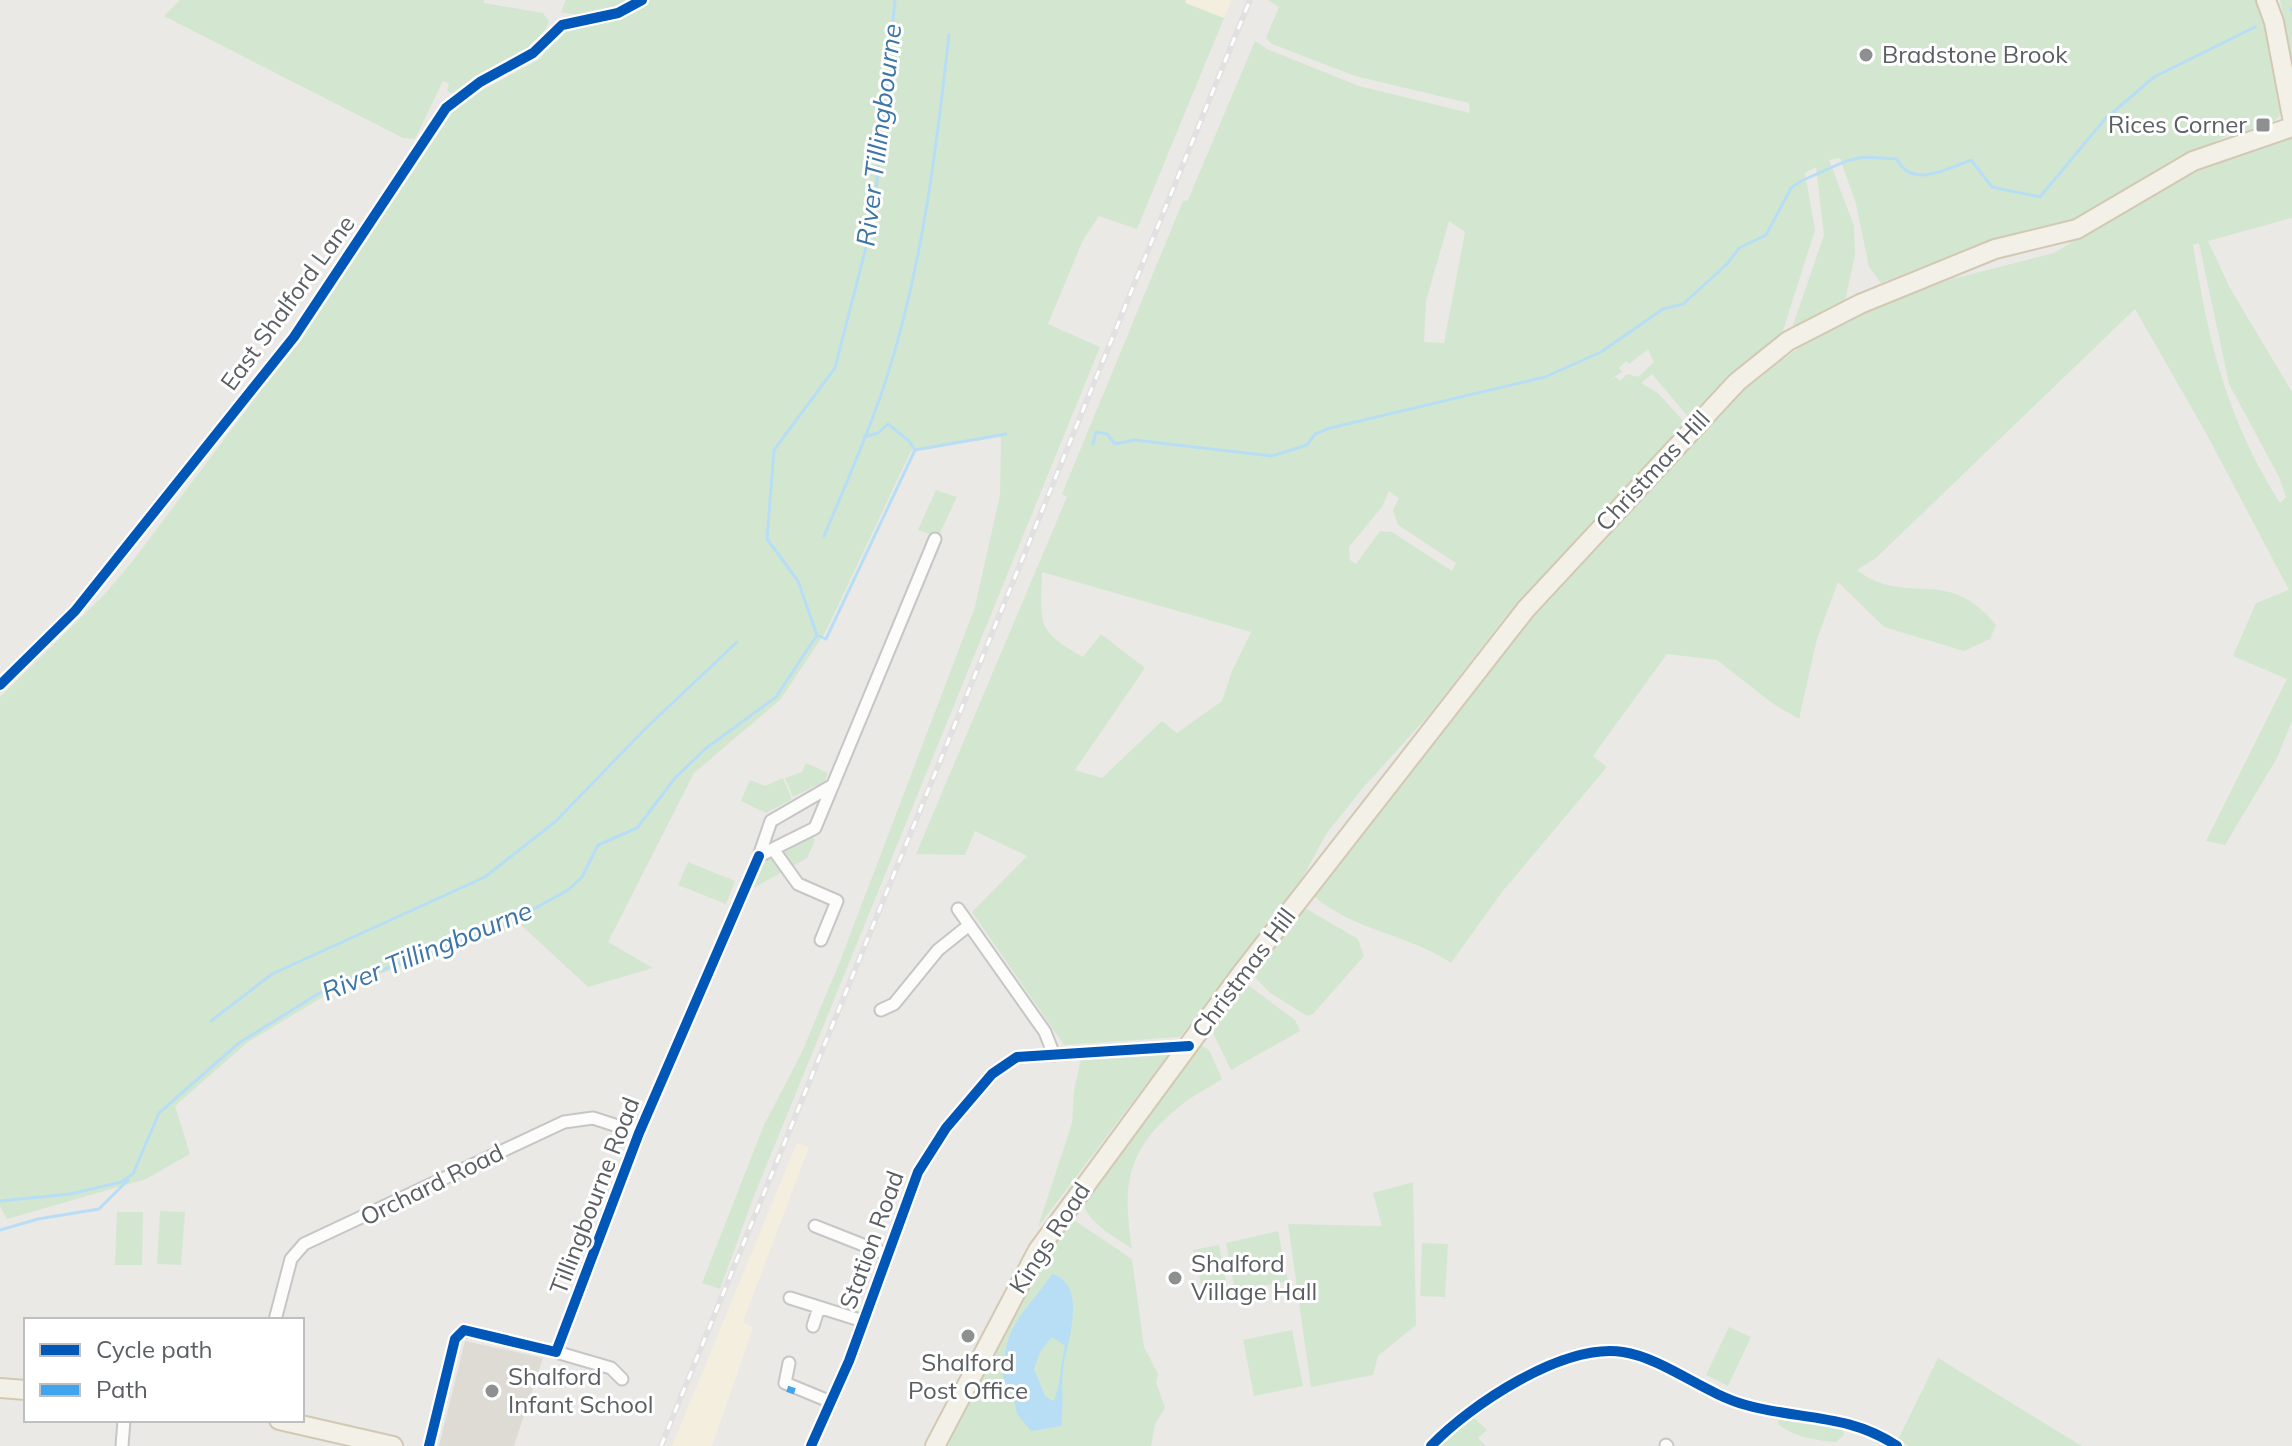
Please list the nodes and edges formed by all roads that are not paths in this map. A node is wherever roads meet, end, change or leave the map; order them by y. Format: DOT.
graph roads {
  1 [pos="642,0"];
  2 [pos="2266,0"];
  3 [pos="2292,117"];
  4 [pos="2292,127"];
  5 [pos="935,539"];
  6 [pos="0,685"];
  7 [pos="833,785"];
  8 [pos="773,849"];
  9 [pos="759,856"];
  10 [pos="958,909"];
  11 [pos="968,926"];
  12 [pos="821,940"];
  13 [pos="881,1010"];
  14 [pos="1189,1046"];
  15 [pos="1054,1055"];
  16 [pos="639,1133"];
  17 [pos="815,1226"];
  18 [pos="886,1254"];
  19 [pos="790,1298"];
  20 [pos="819,1307"];
  21 [pos="276,1318"];
  22 [pos="863,1321"];
  23 [pos="813,1326"];
  24 [pos="556,1352"];
  25 [pos="789,1363"];
  26 [pos="622,1379"];
  27 [pos="0,1388"];
  28 [pos="24,1390"];
  29 [pos="831,1402"];
  30 [pos="124,1422"];
  31 [pos="288,1422"];
  32 [pos="122,1446"];
  33 [pos="393,1446"];
  34 [pos="429,1446"];
  35 [pos="811,1446"];
  36 [pos="935,1446"];
  37 [pos="1431,1446"];
  38 [pos="1897,1446"];
  1 -- 6 [label="street, East Shalford Lane"];
  2 -- 3 [label="main road"];
  4 -- 14 [label="main road, Christmas Hill"];
  5 -- 7 [label="street"];
  7 -- 8 [label="street"];
  7 -- 9 [label="street, Tillingbourne Road"];
  8 -- 9 [label="street"];
  8 -- 12 [label="street"];
  9 -- 16 [label="street, Tillingbourne Road"];
  10 -- 11 [label="street"];
  11 -- 13 [label="street"];
  11 -- 15 [label="street"];
  14 -- 15 [label="street, Station Road"];
  14 -- 36 [label="main road, Kings Road"];
  15 -- 18 [label="street, Station Road"];
  16 -- 21 [label="street, Orchard Road"];
  16 -- 24 [label="street, Tillingbourne Road"];
  17 -- 18 [label="street"];
  18 -- 22 [label="street, Station Road"];
  19 -- 20 [label="street"];
  20 -- 22 [label="street"];
  20 -- 23 [label="street"];
  22 -- 29 [label="street, Station Road"];
  24 -- 26 [label="street"];
  24 -- 34 [label="street"];
  25 -- 29 [label="street"];
  27 -- 28 [label="main road"];
  29 -- 35 [label="street, Station Road"];
  30 -- 32 [label="street"];
  31 -- 33 [label="main road"];
  37 -- 38 [label="street"];
}
